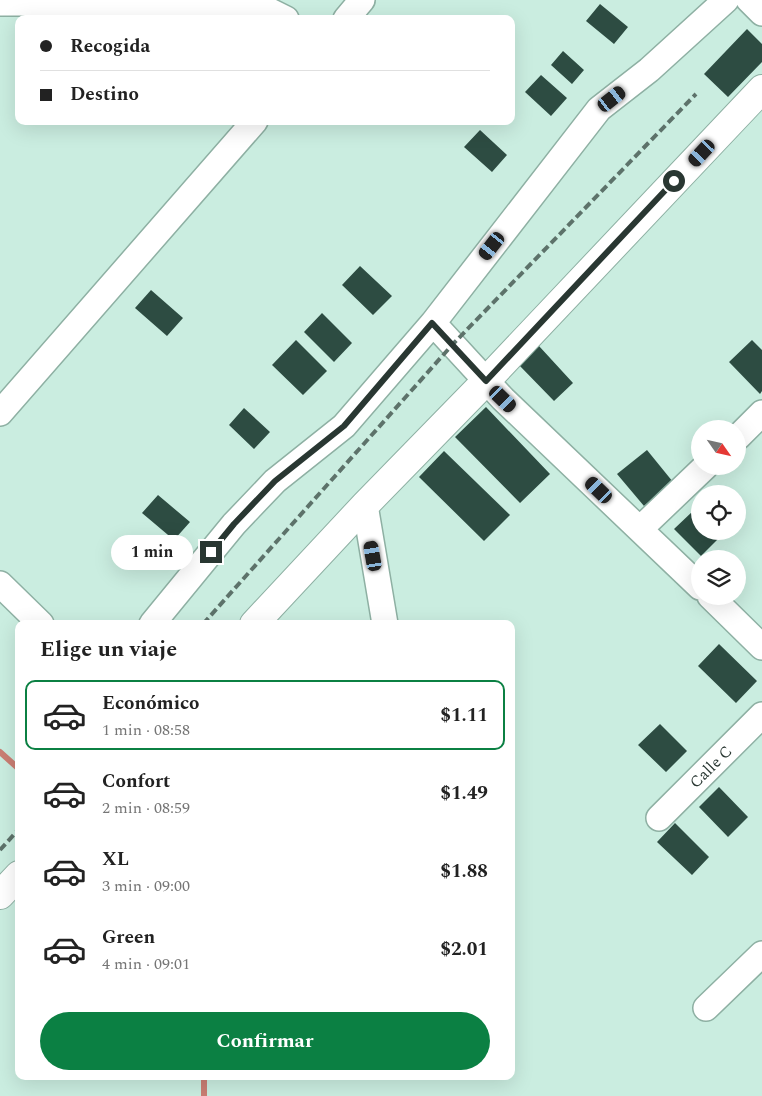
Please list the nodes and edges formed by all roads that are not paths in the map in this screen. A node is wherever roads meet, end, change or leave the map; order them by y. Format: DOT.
graph roads {
  1 [pos="362,0"];
  2 [pos="726,0"];
  3 [pos="749,0"];
  4 [pos="46,2"];
  5 [pos="0,3"];
  6 [pos="762,13"];
  7 [pos="278,15"];
  8 [pos="349,15"];
  9 [pos="762,89"];
  10 [pos="252,125"];
  11 [pos="432,323"];
  12 [pos="486,381"];
  13 [pos="0,412"];
  14 [pos="762,413"];
  15 [pos="746,429"];
  16 [pos="697,475"];
  17 [pos="365,505"];
  18 [pos="640,529"];
  19 [pos="691,578"];
  20 [pos="0,584"];
  21 [pos="719,605"];
  22 [pos="38,620"];
  23 [pos="155,620"];
  24 [pos="258,620"];
  25 [pos="383,620"];
  26 [pos="762,647"];
  27 [pos="762,715"];
  28 [pos="659,818"];
  29 [pos="15,879"];
  30 [pos="0,895"];
  31 [pos="762,954"];
  32 [pos="706,1008"];
  1 -- 8 [label="street"];
  2 -- 11 [label="street"];
  3 -- 6 [label="street"];
  4 -- 5 [label="street"];
  4 -- 7 [label="street"];
  9 -- 12 [label="main road"];
  10 -- 13 [label="street"];
  11 -- 12 [label="street"];
  11 -- 23 [label="street"];
  12 -- 17 [label="main road"];
  12 -- 18 [label="street"];
  14 -- 15 [label="street"];
  16 -- 18 [label="street"];
  17 -- 24 [label="main road"];
  17 -- 25 [label="street"];
  18 -- 19 [label="street"];
  20 -- 22 [label="street"];
  21 -- 26 [label="street"];
  27 -- 28 [label="street, Calle C"];
  29 -- 30 [label="main road"];
  31 -- 32 [label="street"];
}
